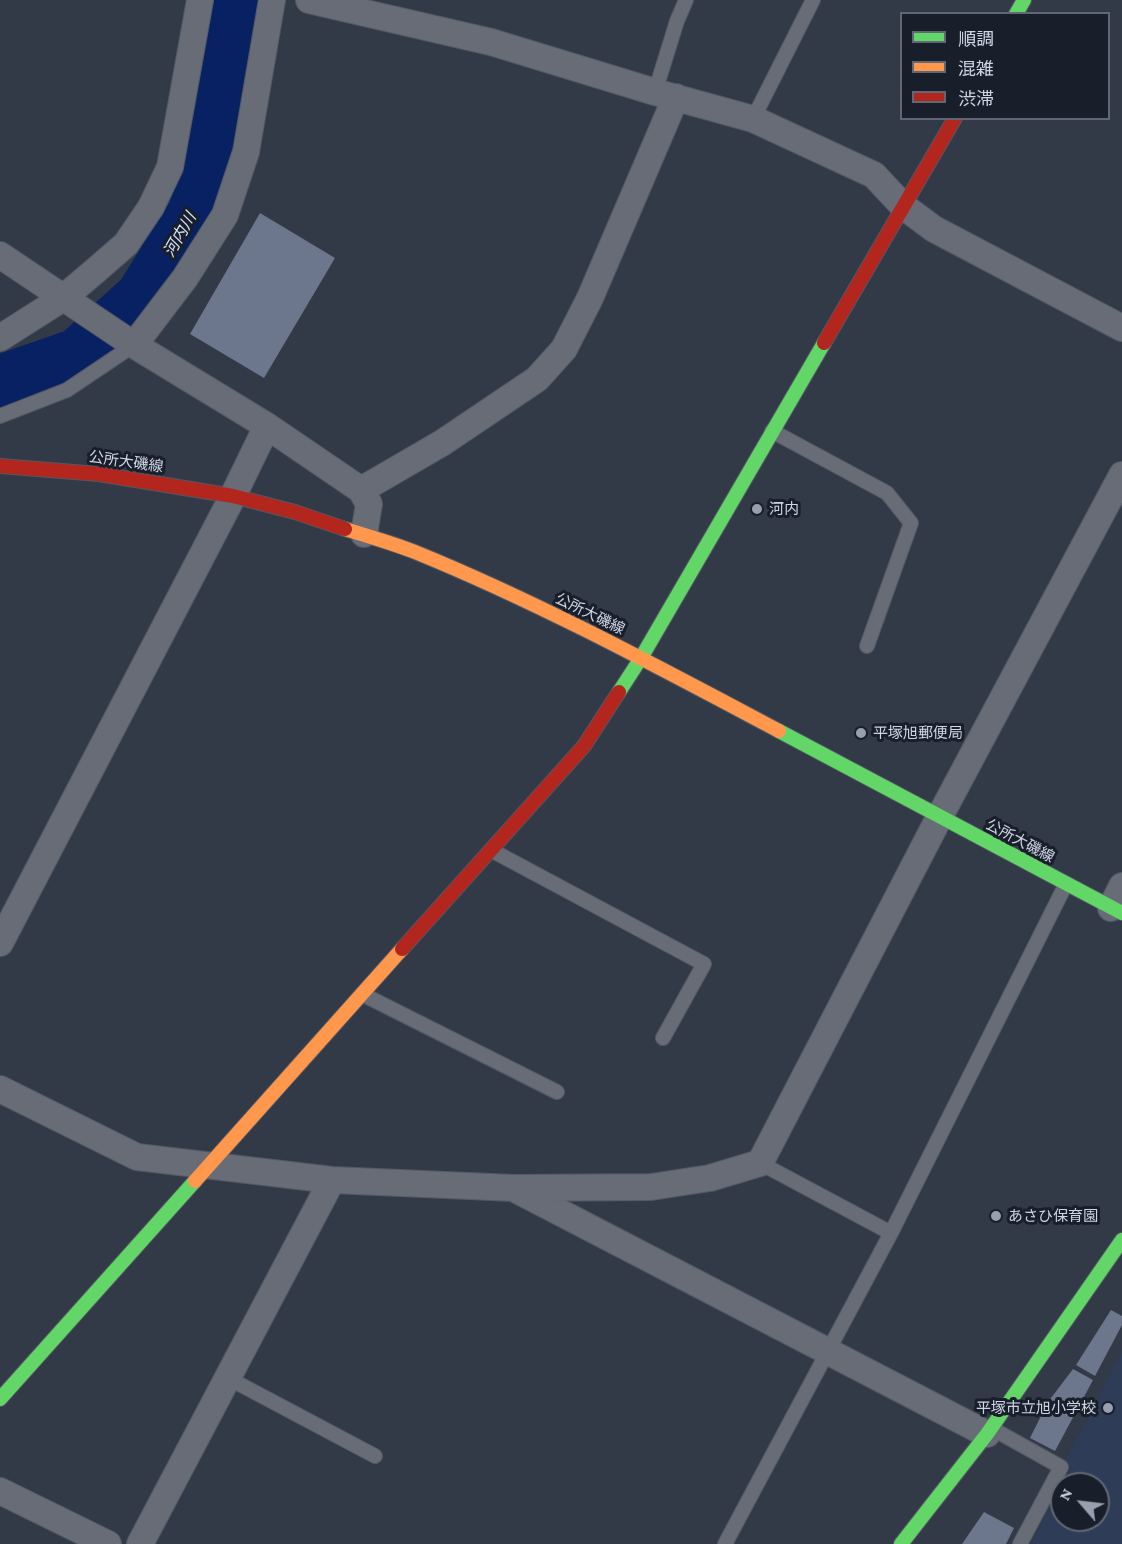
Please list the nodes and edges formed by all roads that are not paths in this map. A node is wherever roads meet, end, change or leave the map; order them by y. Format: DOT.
graph roads {
  1 [pos="201,0"];
  2 [pos="272,0"];
  3 [pos="309,0"];
  4 [pos="686,0"];
  5 [pos="813,0"];
  6 [pos="665,94"];
  7 [pos="753,119"];
  8 [pos="954,120"];
  9 [pos="903,206"];
  10 [pos="0,255"];
  11 [pos="63,298"];
  12 [pos="1122,328"];
  13 [pos="0,338"];
  14 [pos="134,345"];
  15 [pos="0,416"];
  16 [pos="267,426"];
  17 [pos="772,432"];
  18 [pos="0,466"];
  19 [pos="1122,475"];
  20 [pos="361,490"];
  21 [pos="233,496"];
  22 [pos="364,534"];
  23 [pos="867,646"];
  24 [pos="641,658"];
  25 [pos="940,816"];
  26 [pos="491,850"];
  27 [pos="1066,884"];
  28 [pos="1118,902"];
  29 [pos="0,943"];
  30 [pos="362,994"];
  31 [pos="663,1038"];
  32 [pos="0,1089"];
  33 [pos="557,1092"];
  34 [pos="760,1163"];
  35 [pos="208,1165"];
  36 [pos="332,1180"];
  37 [pos="514,1188"];
  38 [pos="891,1233"];
  39 [pos="1122,1240"];
  40 [pos="829,1351"];
  41 [pos="228,1378"];
  42 [pos="0,1399"];
  43 [pos="989,1431"];
  44 [pos="375,1456"];
  45 [pos="0,1491"];
  46 [pos="108,1544"];
  47 [pos="140,1544"];
  48 [pos="725,1544"];
  49 [pos="901,1544"];
  50 [pos="1020,1544"];
  1 -- 11 [label="street"];
  2 -- 14 [label="street"];
  3 -- 6 [label="street"];
  4 -- 6 [label="lane"];
  5 -- 7 [label="lane"];
  6 -- 7 [label="street"];
  6 -- 20 [label="street"];
  7 -- 9 [label="street"];
  8 -- 9 [label="street"];
  9 -- 12 [label="street"];
  9 -- 17 [label="street"];
  10 -- 11 [label="street"];
  11 -- 13 [label="street"];
  11 -- 14 [label="street"];
  14 -- 15 [label="lane"];
  14 -- 16 [label="street"];
  16 -- 20 [label="street"];
  16 -- 21 [label="street"];
  17 -- 23 [label="lane"];
  17 -- 24 [label="street"];
  18 -- 21 [label="street, 公所大磯線"];
  19 -- 25 [label="street"];
  20 -- 22 [label="street"];
  21 -- 22 [label="street, 公所大磯線"];
  21 -- 29 [label="street"];
  22 -- 24 [label="street, 公所大磯線"];
  24 -- 25 [label="street, 公所大磯線"];
  24 -- 26 [label="street"];
  25 -- 27 [label="street, 公所大磯線"];
  25 -- 34 [label="street"];
  26 -- 30 [label="street"];
  26 -- 31 [label="lane"];
  27 -- 28 [label="street, 公所大磯線"];
  27 -- 38 [label="lane"];
  30 -- 33 [label="lane"];
  30 -- 35 [label="street"];
  32 -- 35 [label="street"];
  34 -- 37 [label="street"];
  34 -- 38 [label="lane"];
  35 -- 36 [label="street"];
  35 -- 42 [label="street"];
  36 -- 37 [label="street"];
  36 -- 41 [label="street"];
  37 -- 40 [label="street"];
  38 -- 40 [label="lane"];
  39 -- 43 [label="street"];
  40 -- 43 [label="street"];
  40 -- 48 [label="lane"];
  41 -- 44 [label="lane"];
  41 -- 47 [label="street"];
  43 -- 49 [label="street"];
  43 -- 50 [label="lane"];
  45 -- 46 [label="street"];
}
